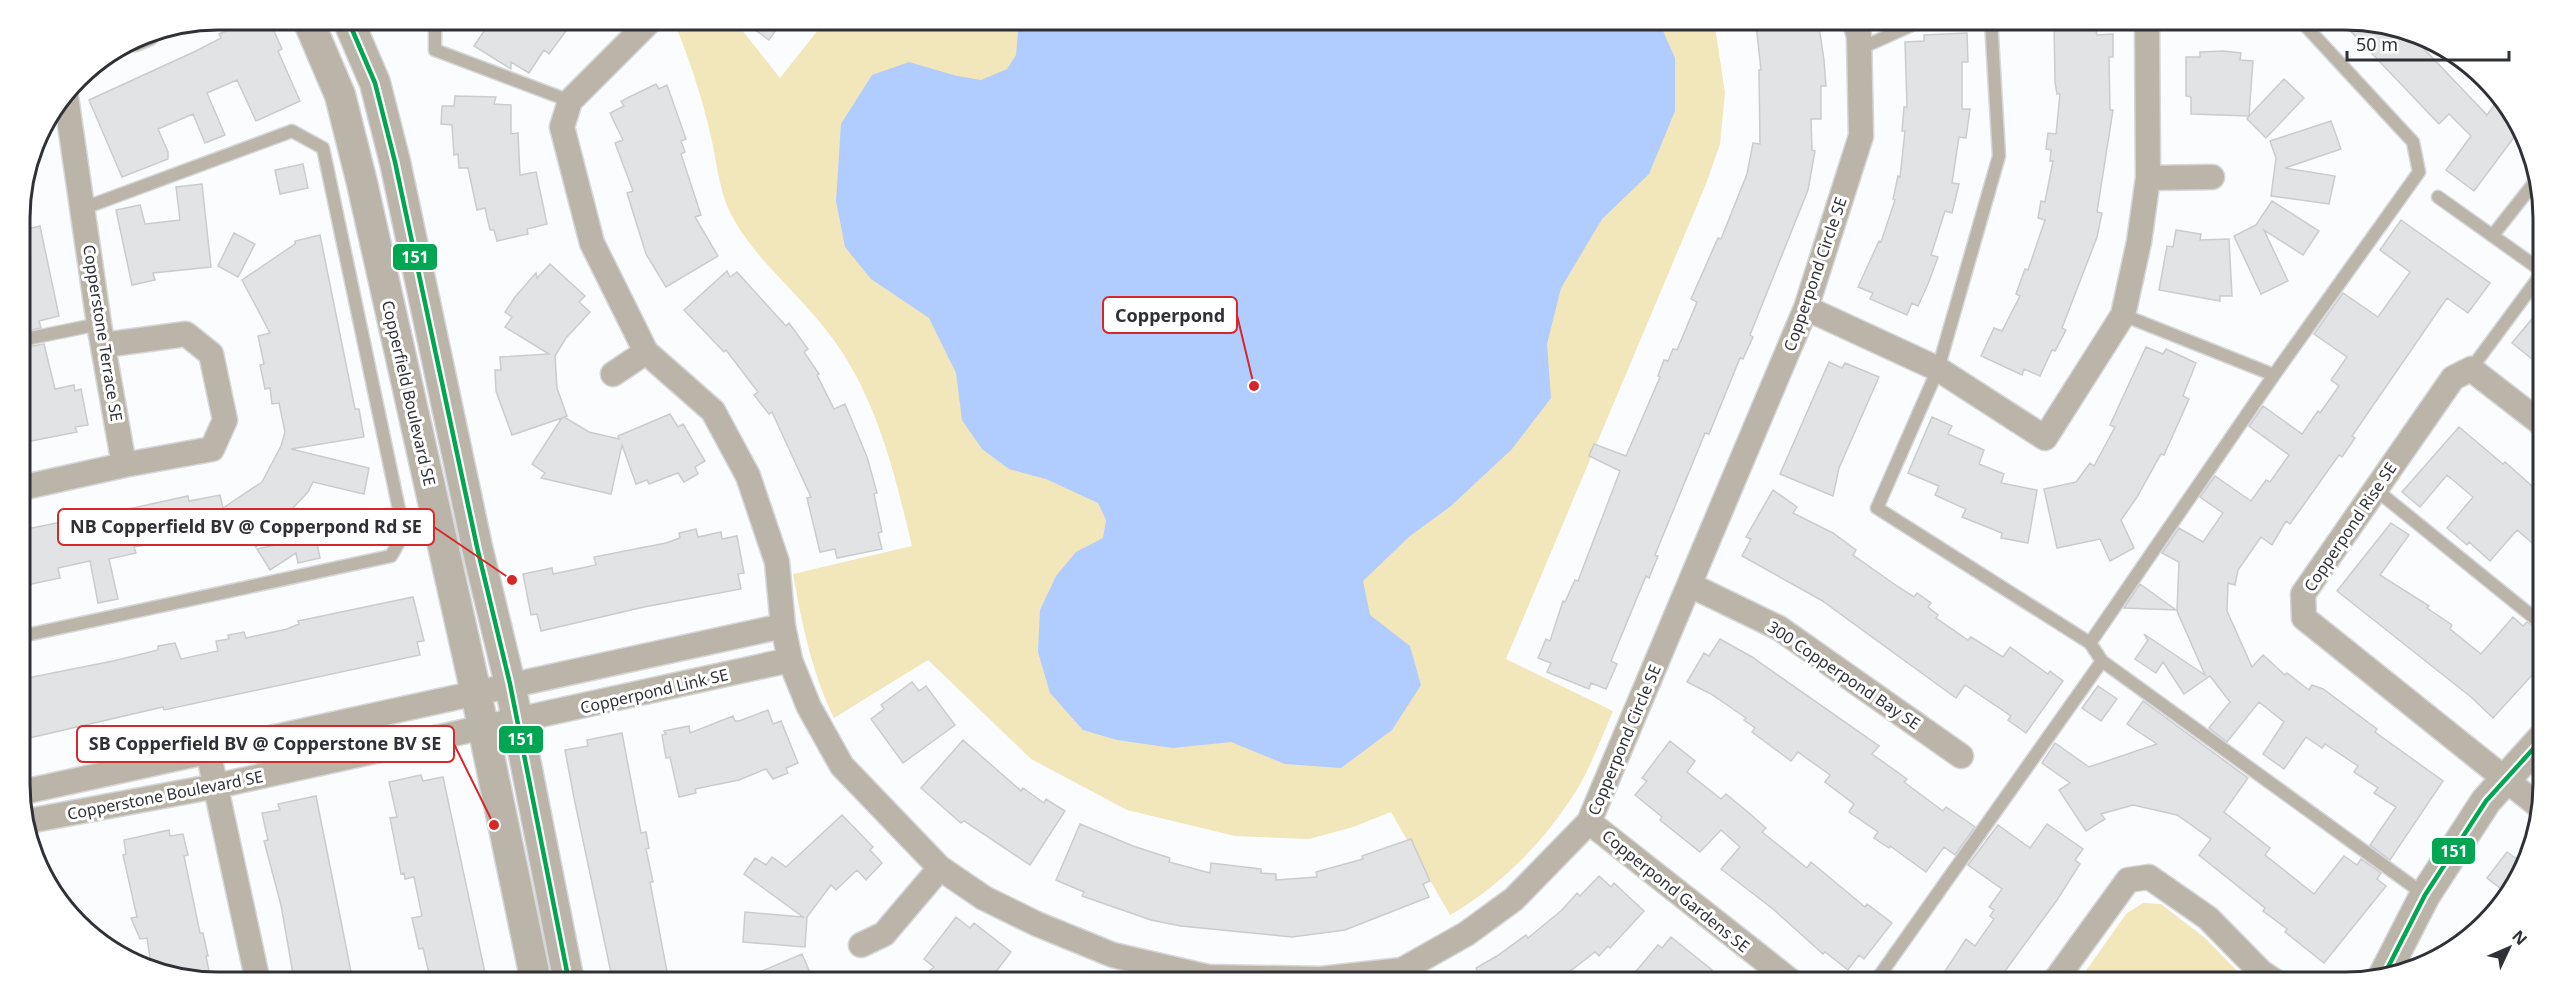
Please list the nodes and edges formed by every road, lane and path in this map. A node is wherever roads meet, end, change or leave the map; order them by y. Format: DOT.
graph roads {
  1 [pos="312,30"];
  2 [pos="352,30"];
  3 [pos="435,30"];
  4 [pos="641,30"];
  5 [pos="1856,30"];
  6 [pos="1901,30"];
  7 [pos="1992,30"];
  8 [pos="2147,30"];
  9 [pos="2309,30"];
  10 [pos="1859,49"];
  11 [pos="570,101"];
  12 [pos="67,106"];
  13 [pos="2212,177"];
  14 [pos="2148,178"];
  15 [pos="2530,188"];
  16 [pos="2438,197"];
  17 [pos="84,208"];
  18 [pos="2493,235"];
  19 [pos="2533,265"];
  20 [pos="2533,284"];
  21 [pos="1806,308"];
  22 [pos="2123,315"];
  23 [pos="102,334"];
  24 [pos="30,339"];
  25 [pos="646,352"];
  26 [pos="1938,369"];
  27 [pos="2471,369"];
  28 [pos="613,374"];
  29 [pos="2274,375"];
  30 [pos="2533,417"];
  31 [pos="124,465"];
  32 [pos="30,486"];
  33 [pos="2375,489"];
  34 [pos="1690,585"];
  35 [pos="2533,617"];
  36 [pos="783,626"];
  37 [pos="30,634"];
  38 [pos="2090,643"];
  39 [pos="790,660"];
  40 [pos="2102,661"];
  41 [pos="510,684"];
  42 [pos="476,693"];
  43 [pos="517,722"];
  44 [pos="484,729"];
  45 [pos="2533,749"];
  46 [pos="208,751"];
  47 [pos="1961,756"];
  48 [pos="2504,779"];
  49 [pos="216,786"];
  50 [pos="30,790"];
  51 [pos="2532,800"];
  52 [pos="34,820"];
  53 [pos="1589,822"];
  54 [pos="940,868"];
  55 [pos="2425,895"];
  56 [pos="861,945"];
  57 [pos="2388,967"];
  58 [pos="256,972"];
  59 [pos="534,972"];
  60 [pos="566,972"];
  61 [pos="1188,972"];
  62 [pos="1410,972"];
  63 [pos="1779,972"];
  64 [pos="1882,972"];
  65 [pos="2061,972"];
  66 [pos="2261,972"];
  1 -- 42 [label="street, Copperfield Boulevard SE"];
  2 -- 41 [label="street, Copperfield Boulevard SE"];
  3 -- 11 [label="lane"];
  4 -- 11 [label="street"];
  5 -- 10 [label="street, Copperpond Circle SE"];
  6 -- 10 [label="lane"];
  7 -- 26 [label="lane"];
  8 -- 14 [label="street"];
  9 -- 29 [label="lane"];
  10 -- 21 [label="street, Copperpond Circle SE"];
  11 -- 25 [label="street, Copperpond Circle SE"];
  12 -- 17 [label="street, Copperstone Terrace SE"];
  13 -- 14 [label="street"];
  14 -- 22 [label="street"];
  15 -- 18 [label="lane"];
  16 -- 18 [label="lane"];
  17 -- 23 [label="street, Copperstone Terrace SE"];
  17 -- 37 [label="lane"];
  18 -- 19 [label="lane"];
  20 -- 27 [label="lane"];
  21 -- 26 [label="street"];
  21 -- 34 [label="street, Copperpond Circle SE"];
  22 -- 26 [label="street"];
  22 -- 29 [label="lane"];
  23 -- 24 [label="lane"];
  23 -- 31 [label="street, Copperstone Terrace SE"];
  23 -- 31 [label="street"];
  25 -- 28 [label="street"];
  25 -- 36 [label="street, Copperpond Circle SE"];
  26 -- 38 [label="lane"];
  27 -- 30 [label="street"];
  27 -- 33 [label="street, Copperpond Rise SE"];
  29 -- 38 [label="lane"];
  31 -- 32 [label="street"];
  33 -- 35 [label="lane"];
  33 -- 48 [label="street, Copperpond Rise SE"];
  34 -- 47 [label="street, 300 Copperpond Bay SE"];
  34 -- 53 [label="street, Copperpond Circle SE"];
  36 -- 39 [label="street, Copperpond Circle SE"];
  36 -- 41 [label="street"];
  38 -- 40 [label="lane"];
  39 -- 43 [label="street, Copperpond Link SE"];
  39 -- 54 [label="street, Copperpond Circle SE"];
  40 -- 55 [label="lane"];
  40 -- 64 [label="lane"];
  41 -- 42 [label="street, Copperstone Boulevard SE"];
  41 -- 43 [label="street, Copperfield Boulevard SE"];
  42 -- 44 [label="street, Copperfield Boulevard SE"];
  42 -- 46 [label="street, Copperstone Boulevard SE"];
  43 -- 44 [label="street, Copperstone Boulevard SE"];
  43 -- 60 [label="street, Copperfield Boulevard SE"];
  44 -- 49 [label="street, Copperstone Boulevard SE"];
  44 -- 59 [label="street, Copperfield Boulevard SE"];
  45 -- 48 [label="street"];
  46 -- 49 [label="street"];
  46 -- 50 [label="street, Copperstone Boulevard SE"];
  48 -- 51 [label="street, Copperpond Rise SE"];
  48 -- 55 [label="street"];
  49 -- 52 [label="street, Copperstone Boulevard SE"];
  49 -- 58 [label="street"];
  53 -- 62 [label="street, Copperpond Circle SE"];
  53 -- 63 [label="street, Copperpond Gardens SE"];
  54 -- 56 [label="street"];
  54 -- 61 [label="street, Copperpond Circle SE"];
  55 -- 57 [label="street"];
  65 -- 66 [label="street"];
}
